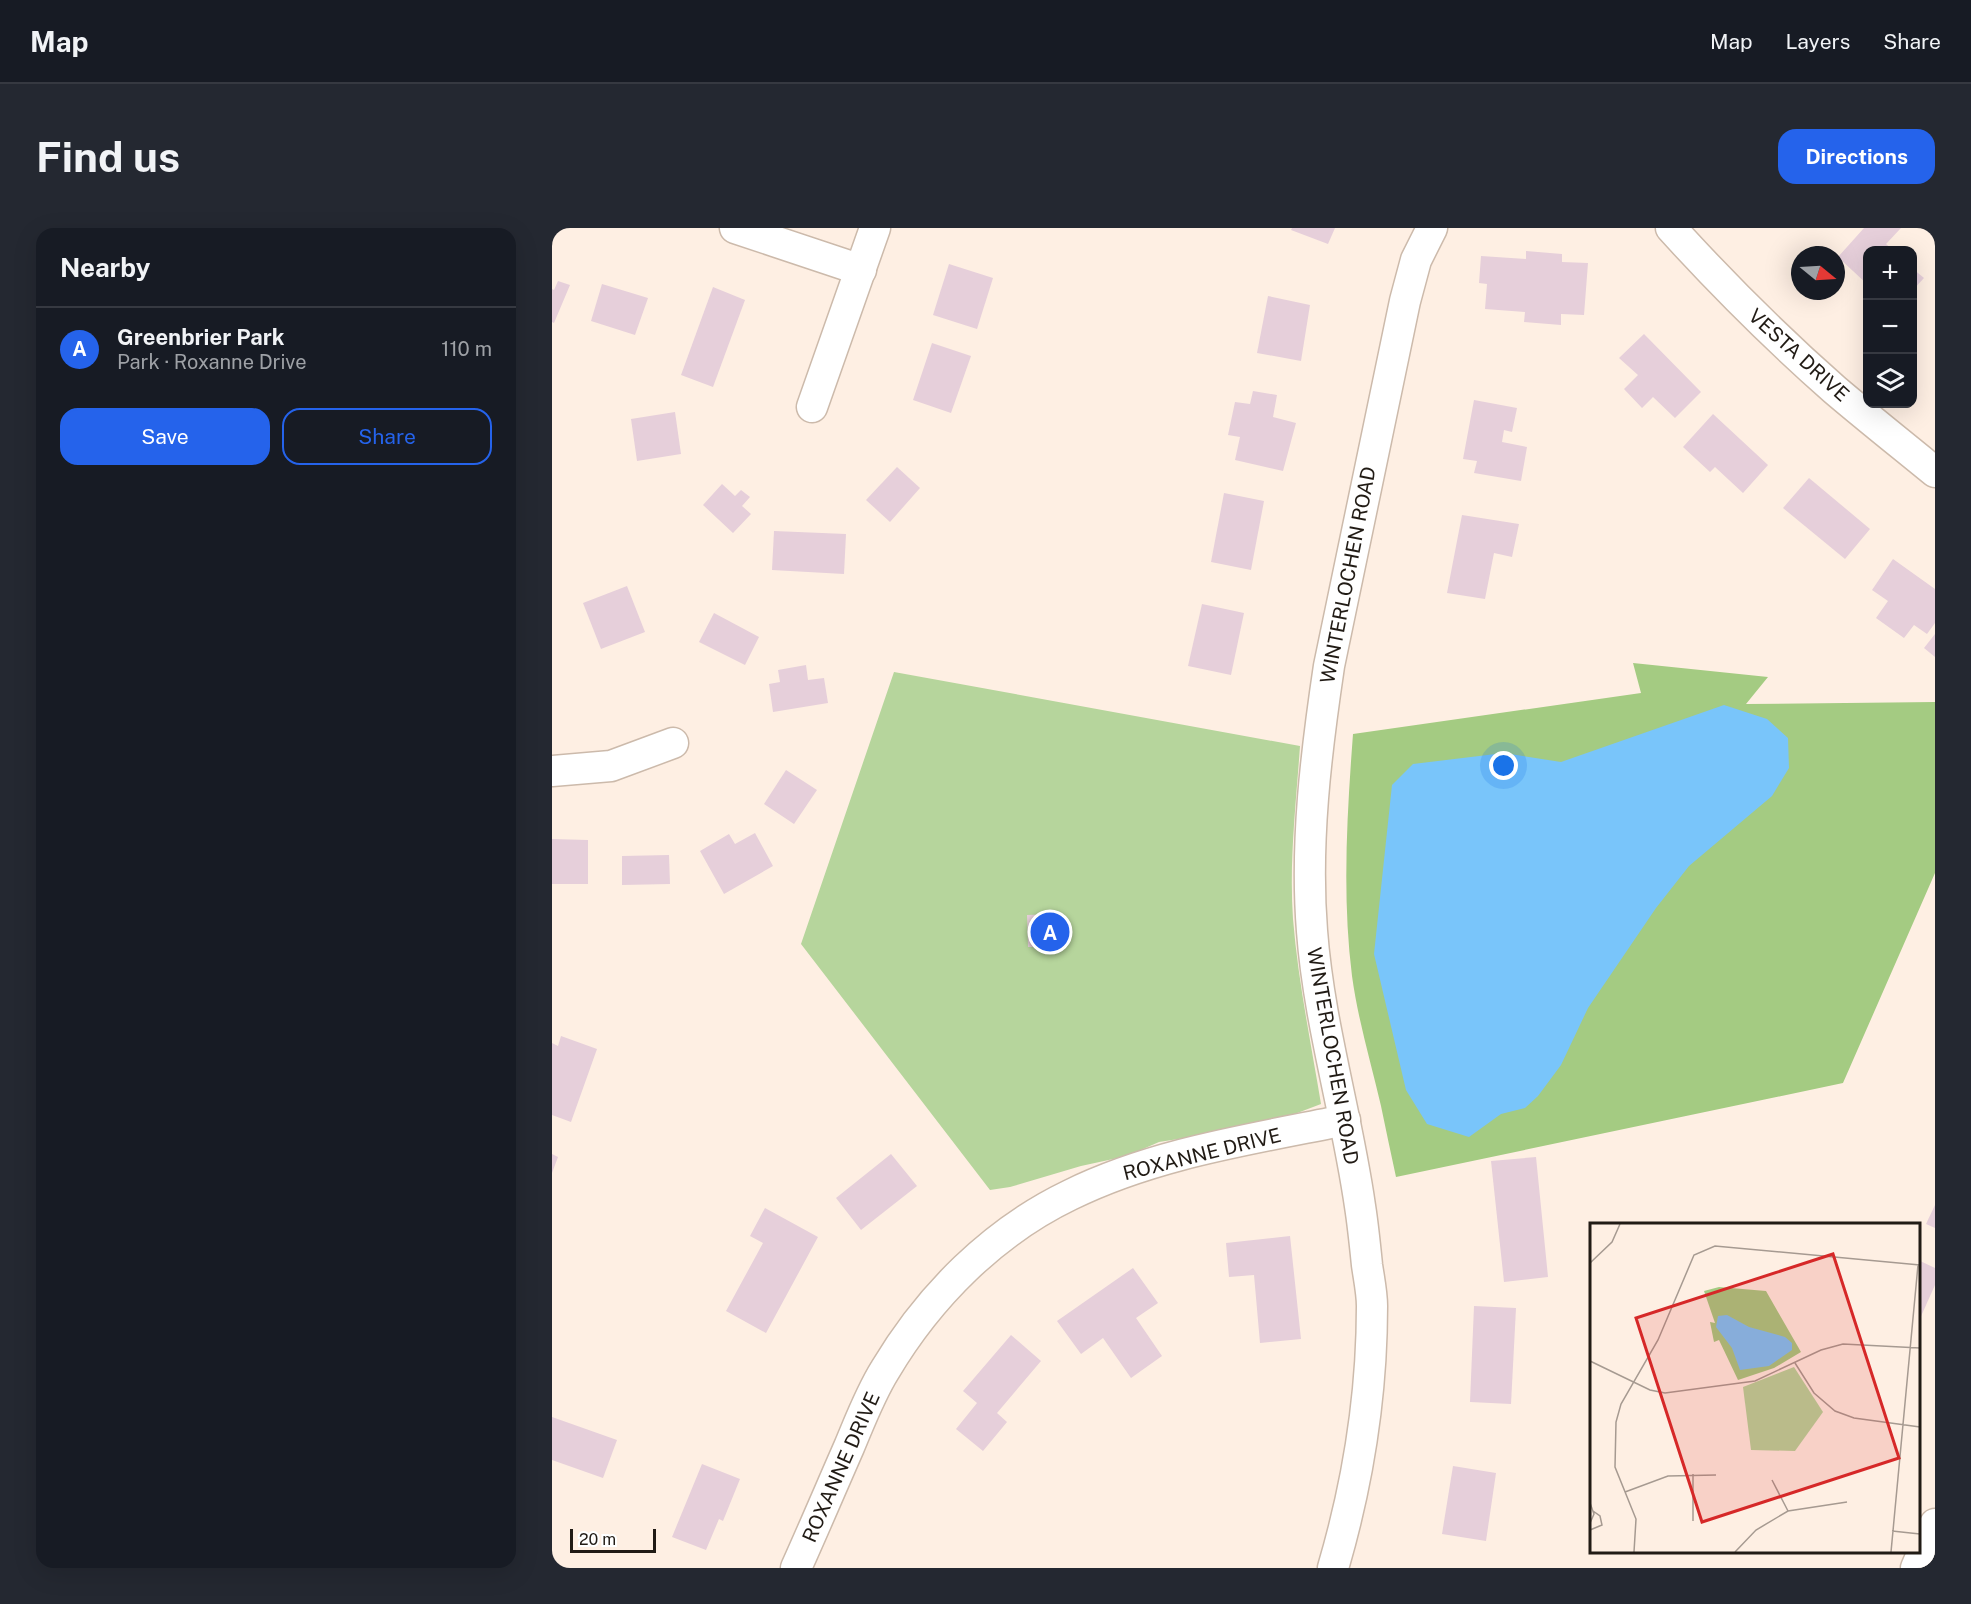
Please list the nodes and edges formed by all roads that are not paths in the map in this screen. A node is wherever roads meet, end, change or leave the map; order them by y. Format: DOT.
graph roads {
  1 [pos="735,228"];
  2 [pos="875,228"];
  3 [pos="1432,228"];
  4 [pos="1671,228"];
  5 [pos="861,270"];
  6 [pos="812,406"];
  7 [pos="1935,472"];
  8 [pos="673,743"];
  9 [pos="552,771"];
  10 [pos="1345,1120"];
  11 [pos="1935,1524"];
  12 [pos="796,1568"];
  13 [pos="1333,1568"];
  14 [pos="1916,1568"];
  1 -- 5 [label="street"];
  2 -- 5 [label="street"];
  3 -- 10 [label="street, WINTERLOCHEN ROAD"];
  4 -- 7 [label="street, VESTA DRIVE"];
  5 -- 6 [label="street"];
  8 -- 9 [label="street"];
  10 -- 12 [label="street, ROXANNE DRIVE"];
  10 -- 13 [label="street, WINTERLOCHEN ROAD"];
  11 -- 14 [label="street"];
}
